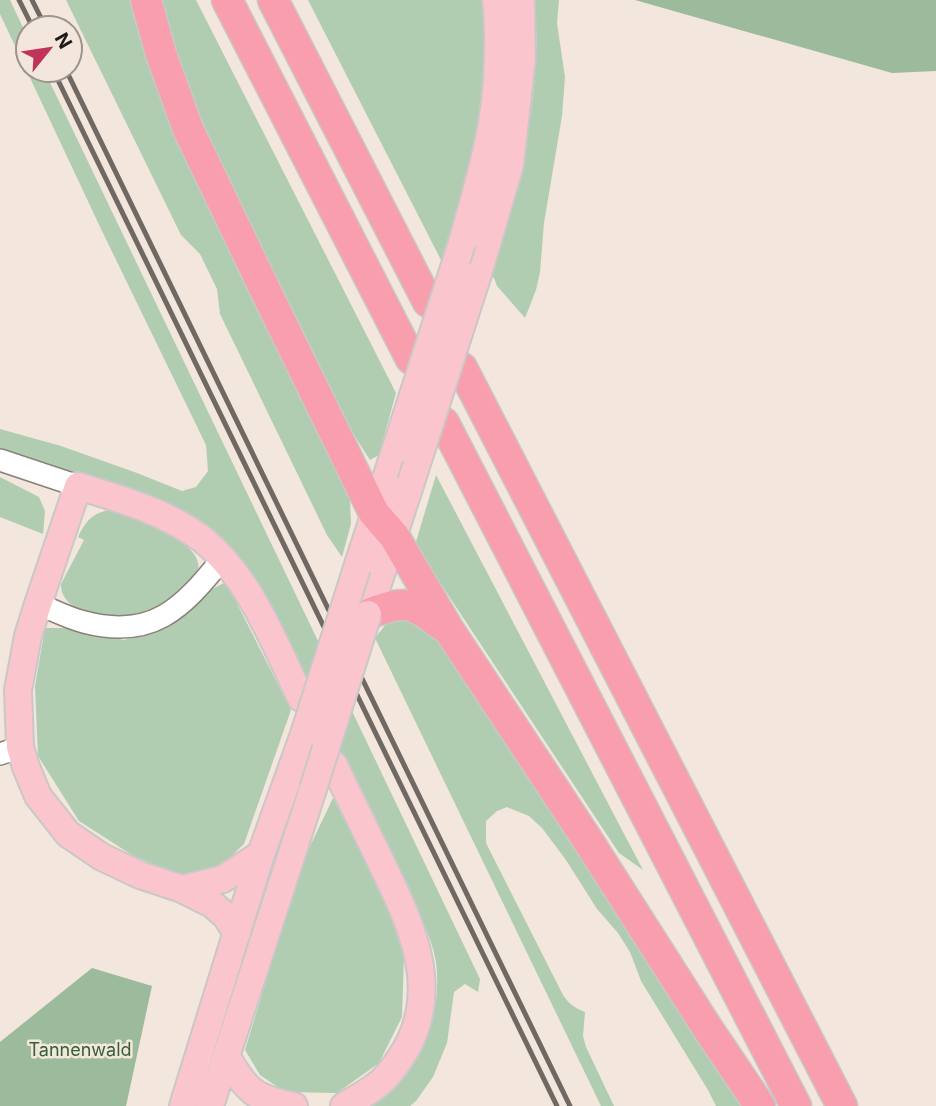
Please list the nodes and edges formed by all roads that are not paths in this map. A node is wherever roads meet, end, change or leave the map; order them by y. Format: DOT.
graph roads {
  1 [pos="146,0"];
  2 [pos="226,0"];
  3 [pos="273,0"];
  4 [pos="496,0"];
  5 [pos="520,0"];
  6 [pos="428,302"];
  7 [pos="411,359"];
  8 [pos="462,368"];
  9 [pos="444,423"];
  10 [pos="0,460"];
  11 [pos="78,486"];
  12 [pos="374,513"];
  13 [pos="394,536"];
  14 [pos="222,559"];
  15 [pos="381,602"];
  16 [pos="38,604"];
  17 [pos="449,630"];
  18 [pos="301,698"];
  19 [pos="10,750"];
  20 [pos="334,765"];
  21 [pos="261,854"];
  22 [pos="182,889"];
  23 [pos="237,934"];
  24 [pos="226,1056"];
  25 [pos="183,1106"];
  26 [pos="210,1106"];
  27 [pos="294,1106"];
  28 [pos="344,1106"];
  29 [pos="760,1106"];
  30 [pos="796,1106"];
  31 [pos="842,1106"];
  1 -- 12 [label="highway"];
  2 -- 7 [label="highway"];
  3 -- 6 [label="highway"];
  4 -- 12 [label="main road, bridge"];
  5 -- 13 [label="main road, bridge"];
  8 -- 31 [label="highway"];
  9 -- 30 [label="highway"];
  10 -- 11 [label="street"];
  11 -- 14 [label="main road"];
  11 -- 16 [label="main road"];
  12 -- 13 [label="highway"];
  12 -- 21 [label="main road, bridge"];
  13 -- 15 [label="main road"];
  13 -- 17 [label="highway"];
  14 -- 16 [label="street"];
  14 -- 18 [label="main road"];
  15 -- 17 [label="highway"];
  15 -- 24 [label="main road, bridge"];
  16 -- 19 [label="main road"];
  17 -- 29 [label="highway"];
  19 -- 22 [label="main road"];
  20 -- 28 [label="main road"];
  21 -- 22 [label="main road"];
  21 -- 23 [label="main road"];
  22 -- 23 [label="main road"];
  23 -- 25 [label="main road"];
  24 -- 26 [label="main road"];
  24 -- 27 [label="main road"];
}
